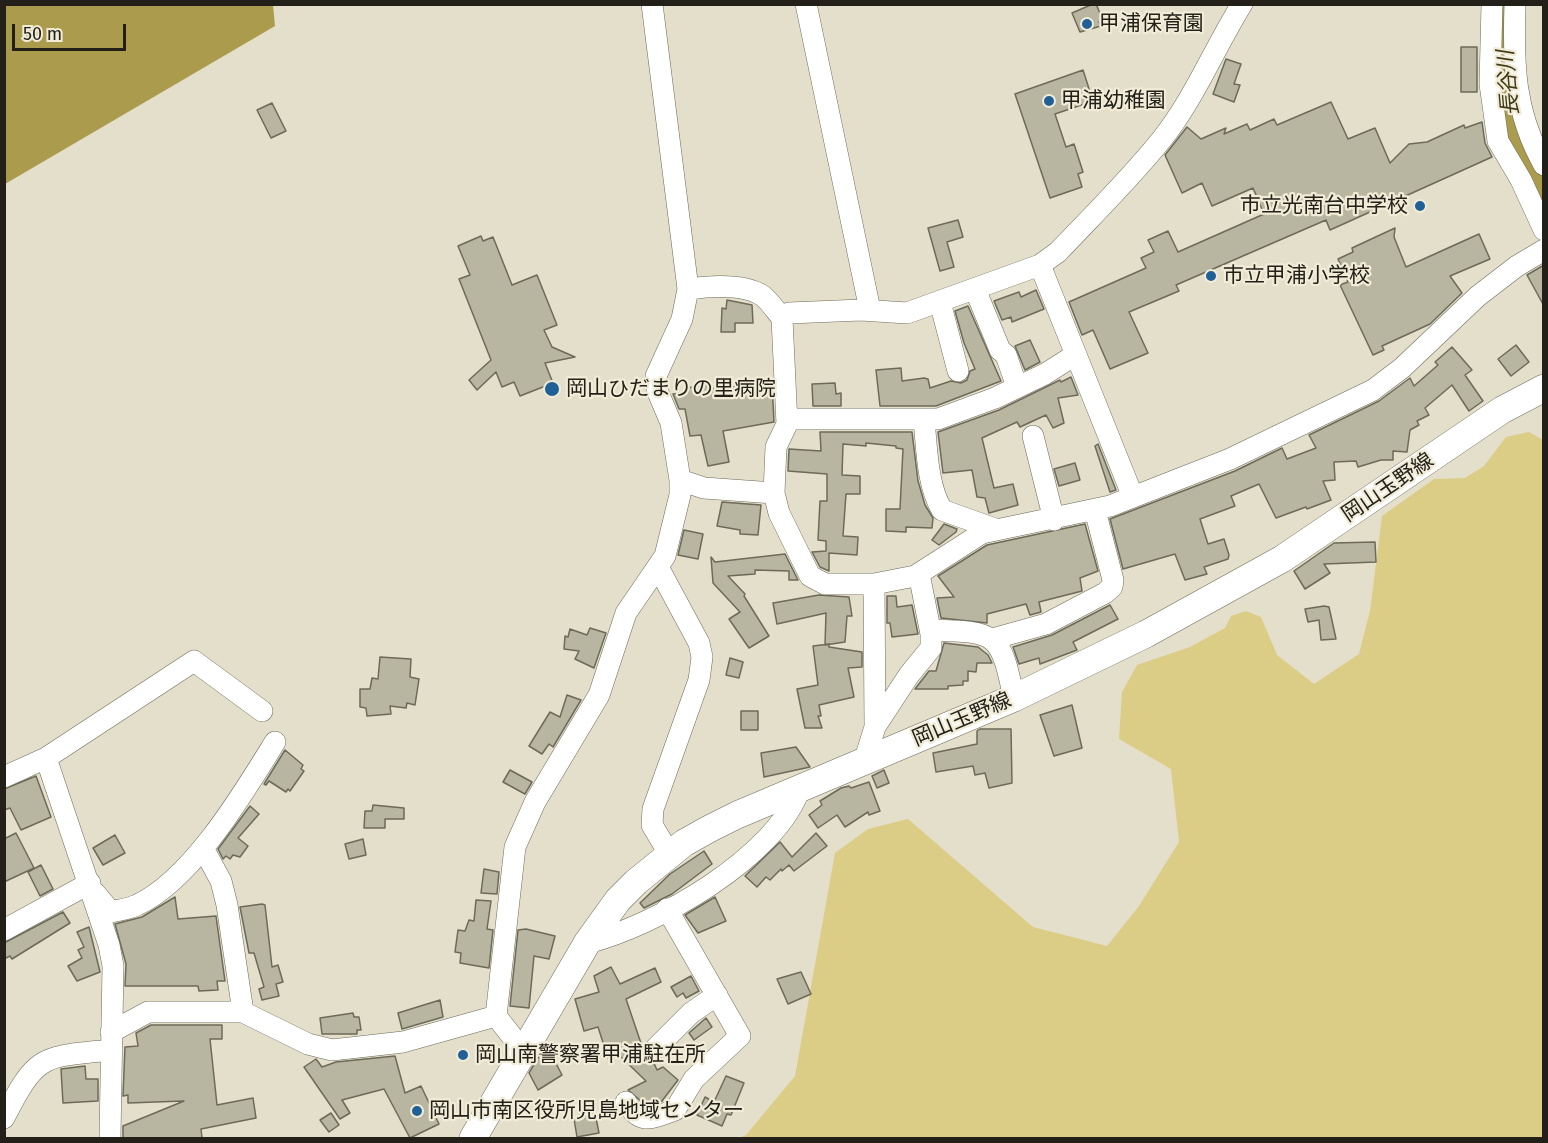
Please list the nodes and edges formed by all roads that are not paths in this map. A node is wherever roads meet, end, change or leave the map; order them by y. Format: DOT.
graph roads {
  1 [pos="652,4"];
  2 [pos="806,4"];
  3 [pos="1242,4"];
  4 [pos="1492,4"];
  5 [pos="1515,4"];
  6 [pos="1544,165"];
  7 [pos="1544,230"];
  8 [pos="1544,250"];
  9 [pos="1040,265"];
  10 [pos="688,288"];
  11 [pos="975,289"];
  12 [pos="940,302"];
  13 [pos="870,310"];
  14 [pos="782,318"];
  15 [pos="1075,355"];
  16 [pos="958,371"];
  17 [pos="1017,387"];
  18 [pos="1544,388"];
  19 [pos="787,419"];
  20 [pos="924,420"];
  21 [pos="1033,436"];
  22 [pos="680,480"];
  23 [pos="774,493"];
  24 [pos="1133,497"];
  25 [pos="1095,510"];
  26 [pos="1054,520"];
  27 [pos="995,530"];
  28 [pos="658,567"];
  29 [pos="919,574"];
  30 [pos="874,585"];
  31 [pos="930,630"];
  32 [pos="992,639"];
  33 [pos="1014,698"];
  34 [pos="262,711"];
  35 [pos="875,727"];
  36 [pos="275,742"];
  37 [pos="46,758"];
  38 [pos="864,762"];
  39 [pos="4,777"];
  40 [pos="800,788"];
  41 [pos="202,848"];
  42 [pos="670,855"];
  43 [pos="91,887"];
  44 [pos="667,909"];
  45 [pos="4,930"];
  46 [pos="587,943"];
  47 [pos="717,995"];
  48 [pos="243,1012"];
  49 [pos="496,1016"];
  50 [pos="112,1041"];
  51 [pos="526,1047"];
  52 [pos="655,1049"];
  53 [pos="626,1102"];
  54 [pos="4,1118"];
  55 [pos="110,1138"];
  56 [pos="473,1138"];
  1 -- 10 [label="street"];
  2 -- 13 [label="street"];
  3 -- 9 [label="street"];
  4 -- 7 [label="street"];
  5 -- 6 [label="street"];
  8 -- 24 [label="street"];
  9 -- 11 [label="street"];
  9 -- 15 [label="street"];
  10 -- 14 [label="street"];
  10 -- 22 [label="street"];
  11 -- 12 [label="street"];
  11 -- 17 [label="street"];
  12 -- 13 [label="street"];
  12 -- 16 [label="street"];
  13 -- 14 [label="street"];
  14 -- 19 [label="street"];
  15 -- 17 [label="street"];
  15 -- 24 [label="street"];
  17 -- 20 [label="street"];
  18 -- 33 [label="main road, 岡山玉野線"];
  19 -- 20 [label="street"];
  19 -- 23 [label="street"];
  20 -- 27 [label="street"];
  21 -- 26 [label="street"];
  22 -- 23 [label="street"];
  22 -- 28 [label="street"];
  23 -- 30 [label="street"];
  24 -- 25 [label="street"];
  25 -- 26 [label="street"];
  25 -- 32 [label="street"];
  26 -- 27 [label="street"];
  27 -- 29 [label="street"];
  28 -- 42 [label="street"];
  28 -- 49 [label="street"];
  29 -- 30 [label="street"];
  29 -- 31 [label="street"];
  30 -- 35 [label="street"];
  31 -- 32 [label="street"];
  31 -- 35 [label="street"];
  32 -- 33 [label="street"];
  33 -- 38 [label="main road, 岡山玉野線"];
  34 -- 37 [label="street"];
  35 -- 38 [label="street"];
  36 -- 41 [label="street"];
  37 -- 39 [label="street"];
  37 -- 43 [label="street"];
  38 -- 40 [label="main road, 岡山玉野線"];
  40 -- 42 [label="main road, 岡山玉野線"];
  40 -- 44 [label="street"];
  41 -- 43 [label="street"];
  41 -- 48 [label="street"];
  42 -- 46 [label="main road, 岡山玉野線"];
  43 -- 45 [label="street"];
  43 -- 50 [label="street"];
  44 -- 46 [label="street"];
  44 -- 47 [label="street"];
  46 -- 51 [label="main road, 岡山玉野線"];
  47 -- 52 [label="street"];
  47 -- 53 [label="street"];
  48 -- 49 [label="street"];
  48 -- 50 [label="street"];
  49 -- 51 [label="street"];
  50 -- 54 [label="street"];
  50 -- 55 [label="street"];
  51 -- 56 [label="main road, 岡山玉野線"];
}
